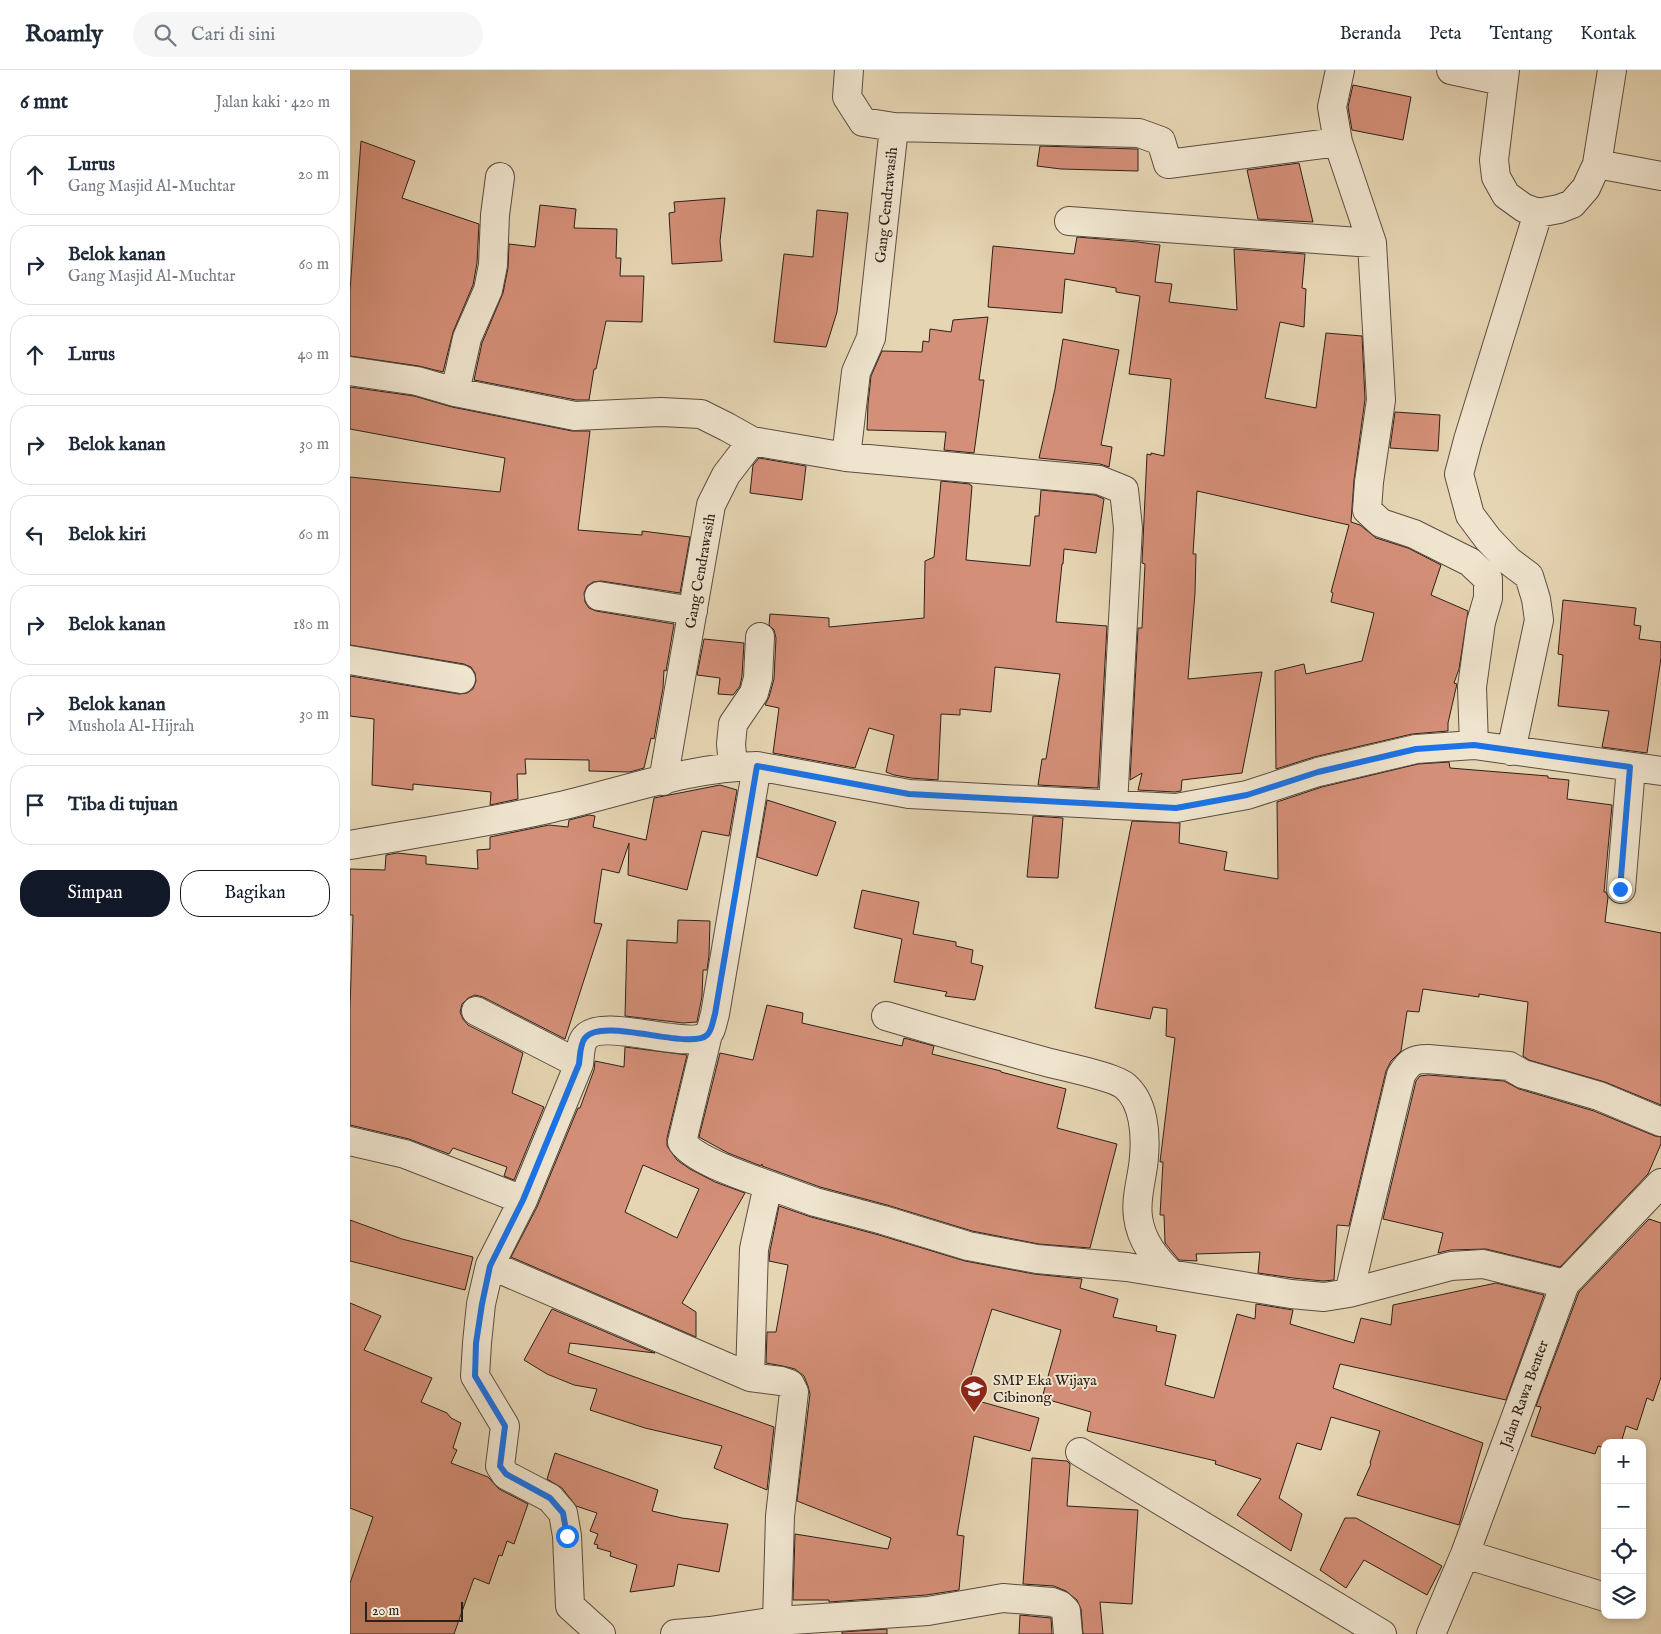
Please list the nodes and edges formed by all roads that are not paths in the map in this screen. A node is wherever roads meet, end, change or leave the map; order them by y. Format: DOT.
graph roads {
  1 [pos="849,70"];
  2 [pos="1340,70"];
  3 [pos="1451,70"];
  4 [pos="1612,70"];
  5 [pos="1503,75"];
  6 [pos="894,127"];
  7 [pos="1338,142"];
  8 [pos="1597,164"];
  9 [pos="1661,176"];
  10 [pos="500,177"];
  11 [pos="1538,213"];
  12 [pos="1069,222"];
  13 [pos="1372,243"];
  14 [pos="350,371"];
  15 [pos="455,392"];
  16 [pos="752,441"];
  17 [pos="846,457"];
  18 [pos="599,596"];
  19 [pos="693,611"];
  20 [pos="760,637"];
  21 [pos="350,660"];
  22 [pos="461,679"];
  23 [pos="1474,745"];
  24 [pos="1511,751"];
  25 [pos="745,766"];
  26 [pos="1630,767"];
  27 [pos="1661,771"];
  28 [pos="663,780"];
  29 [pos="1113,805"];
  30 [pos="350,845"];
  31 [pos="1620,889"];
  32 [pos="476,1011"];
  33 [pos="886,1016"];
  34 [pos="708,1034"];
  35 [pos="579,1064"];
  36 [pos="1661,1122"];
  37 [pos="350,1141"];
  38 [pos="1661,1183"];
  39 [pos="768,1185"];
  40 [pos="523,1200"];
  41 [pos="490,1266"];
  42 [pos="1171,1274"];
  43 [pos="1565,1284"];
  44 [pos="1349,1293"];
  45 [pos="750,1377"];
  46 [pos="1080,1452"];
  47 [pos="1465,1554"];
  48 [pos="1601,1596"];
  49 [pos="777,1622"];
  50 [pos="602,1634"];
  51 [pos="675,1634"];
  52 [pos="1068,1634"];
  53 [pos="1382,1634"];
  54 [pos="1431,1634"];
  1 -- 6 [label="street"];
  2 -- 7 [label="street"];
  3 -- 5 [label="street"];
  4 -- 8 [label="street"];
  5 -- 11 [label="street"];
  6 -- 7 [label="street"];
  6 -- 17 [label="street, Gang Cendrawasih"];
  7 -- 13 [label="street"];
  8 -- 9 [label="street"];
  8 -- 11 [label="street"];
  10 -- 15 [label="street"];
  11 -- 24 [label="street"];
  12 -- 13 [label="street"];
  13 -- 23 [label="street"];
  14 -- 15 [label="street"];
  15 -- 16 [label="street"];
  16 -- 17 [label="street"];
  16 -- 19 [label="street, Gang Cendrawasih"];
  17 -- 29 [label="street"];
  18 -- 19 [label="street"];
  19 -- 28 [label="street, Gang Cendrawasih"];
  20 -- 25 [label="street"];
  21 -- 22 [label="street"];
  23 -- 24 [label="street"];
  23 -- 29 [label="street"];
  24 -- 26 [label="street"];
  25 -- 28 [label="street"];
  25 -- 29 [label="street"];
  25 -- 34 [label="street"];
  26 -- 27 [label="street"];
  26 -- 31 [label="street"];
  28 -- 30 [label="street"];
  32 -- 35 [label="street"];
  33 -- 42 [label="street"];
  34 -- 35 [label="street"];
  34 -- 39 [label="street"];
  35 -- 40 [label="street"];
  36 -- 44 [label="street"];
  37 -- 40 [label="street"];
  38 -- 43 [label="street, Jalan Rawa Benter"];
  39 -- 42 [label="street"];
  39 -- 45 [label="street"];
  40 -- 41 [label="street"];
  41 -- 45 [label="street"];
  41 -- 50 [label="street"];
  42 -- 44 [label="street"];
  43 -- 44 [label="street"];
  43 -- 47 [label="street, Jalan Rawa Benter"];
  45 -- 49 [label="street"];
  46 -- 53 [label="street"];
  47 -- 48 [label="street"];
  47 -- 54 [label="street, Jalan Rawa Benter"];
  49 -- 51 [label="street"];
  49 -- 52 [label="street"];
}
